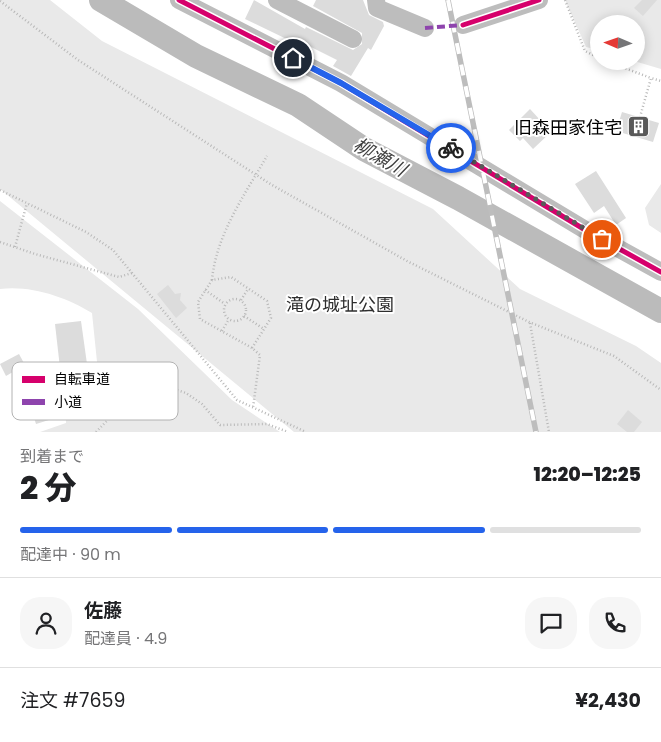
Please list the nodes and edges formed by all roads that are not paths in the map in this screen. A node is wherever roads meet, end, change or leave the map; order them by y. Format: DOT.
graph roads {
  1 [pos="180,0"];
  2 [pos="277,0"];
  3 [pos="376,0"];
  4 [pos="539,0"];
  5 [pos="304,6"];
  6 [pos="463,25"];
  7 [pos="424,28"];
  8 [pos="353,39"];
  9 [pos="661,272"];
  1 -- 9 [label="street"];
  2 -- 5 [label="street"];
  3 -- 7 [label="street"];
  4 -- 6 [label="street"];
  5 -- 8 [label="street"];
}
